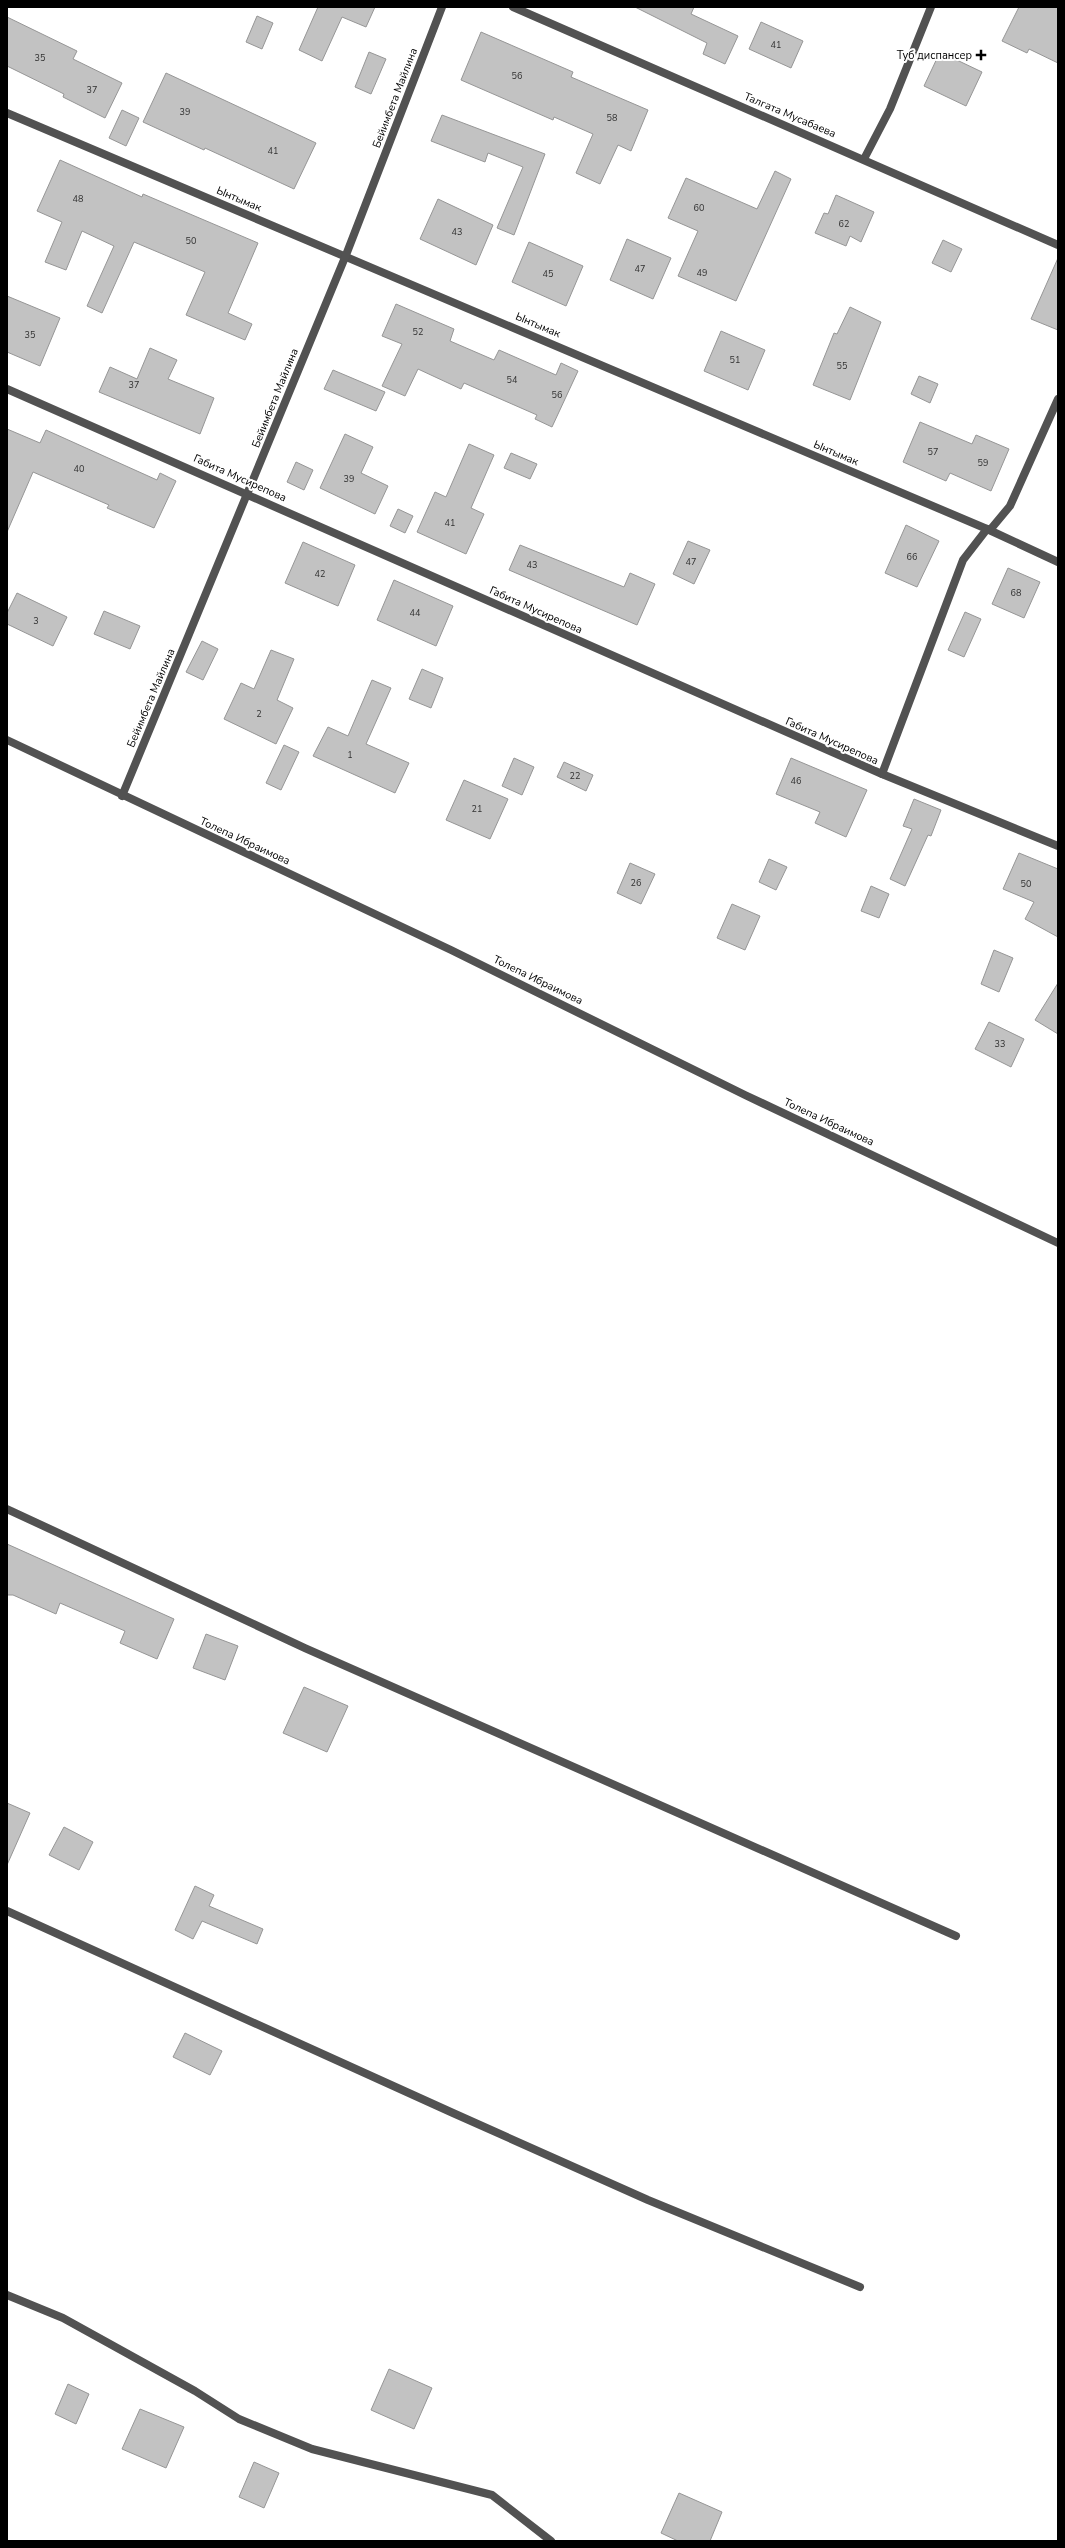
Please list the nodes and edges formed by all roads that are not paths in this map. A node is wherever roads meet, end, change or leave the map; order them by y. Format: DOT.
graph roads {
  1 [pos="442,7"];
  2 [pos="513,7"];
  3 [pos="931,7"];
  4 [pos="7,113"];
  5 [pos="864,159"];
  6 [pos="1058,245"];
  7 [pos="346,255"];
  8 [pos="7,388"];
  9 [pos="1058,400"];
  10 [pos="247,493"];
  11 [pos="989,530"];
  12 [pos="1058,562"];
  13 [pos="7,740"];
  14 [pos="882,774"];
  15 [pos="122,796"];
  16 [pos="1058,846"];
  17 [pos="1058,1243"];
  18 [pos="7,1509"];
  19 [pos="7,1911"];
  20 [pos="956,1936"];
  21 [pos="860,2287"];
  22 [pos="7,2295"];
  23 [pos="551,2541"];
  1 -- 7 [label="street, Бейимбета Майлина"];
  2 -- 5 [label="street, Талгата Мусабаева"];
  3 -- 5 [label="street"];
  4 -- 7 [label="street, Ынтымак"];
  5 -- 6 [label="street, Талгата Мусабаева"];
  7 -- 10 [label="street, Бейимбета Майлина"];
  7 -- 11 [label="street, Ынтымак"];
  8 -- 10 [label="street, Габита Мусирепова"];
  9 -- 11 [label="street"];
  10 -- 14 [label="street, Габита Мусирепова"];
  10 -- 15 [label="street, Бейимбета Майлина"];
  11 -- 12 [label="street, Ынтымак"];
  11 -- 14 [label="street"];
  13 -- 15 [label="street, Толепа Ибраимова"];
  14 -- 16 [label="street, Габита Мусирепова"];
  15 -- 17 [label="street, Толепа Ибраимова"];
  18 -- 20 [label="street"];
  19 -- 21 [label="street"];
  22 -- 23 [label="street"];
}
